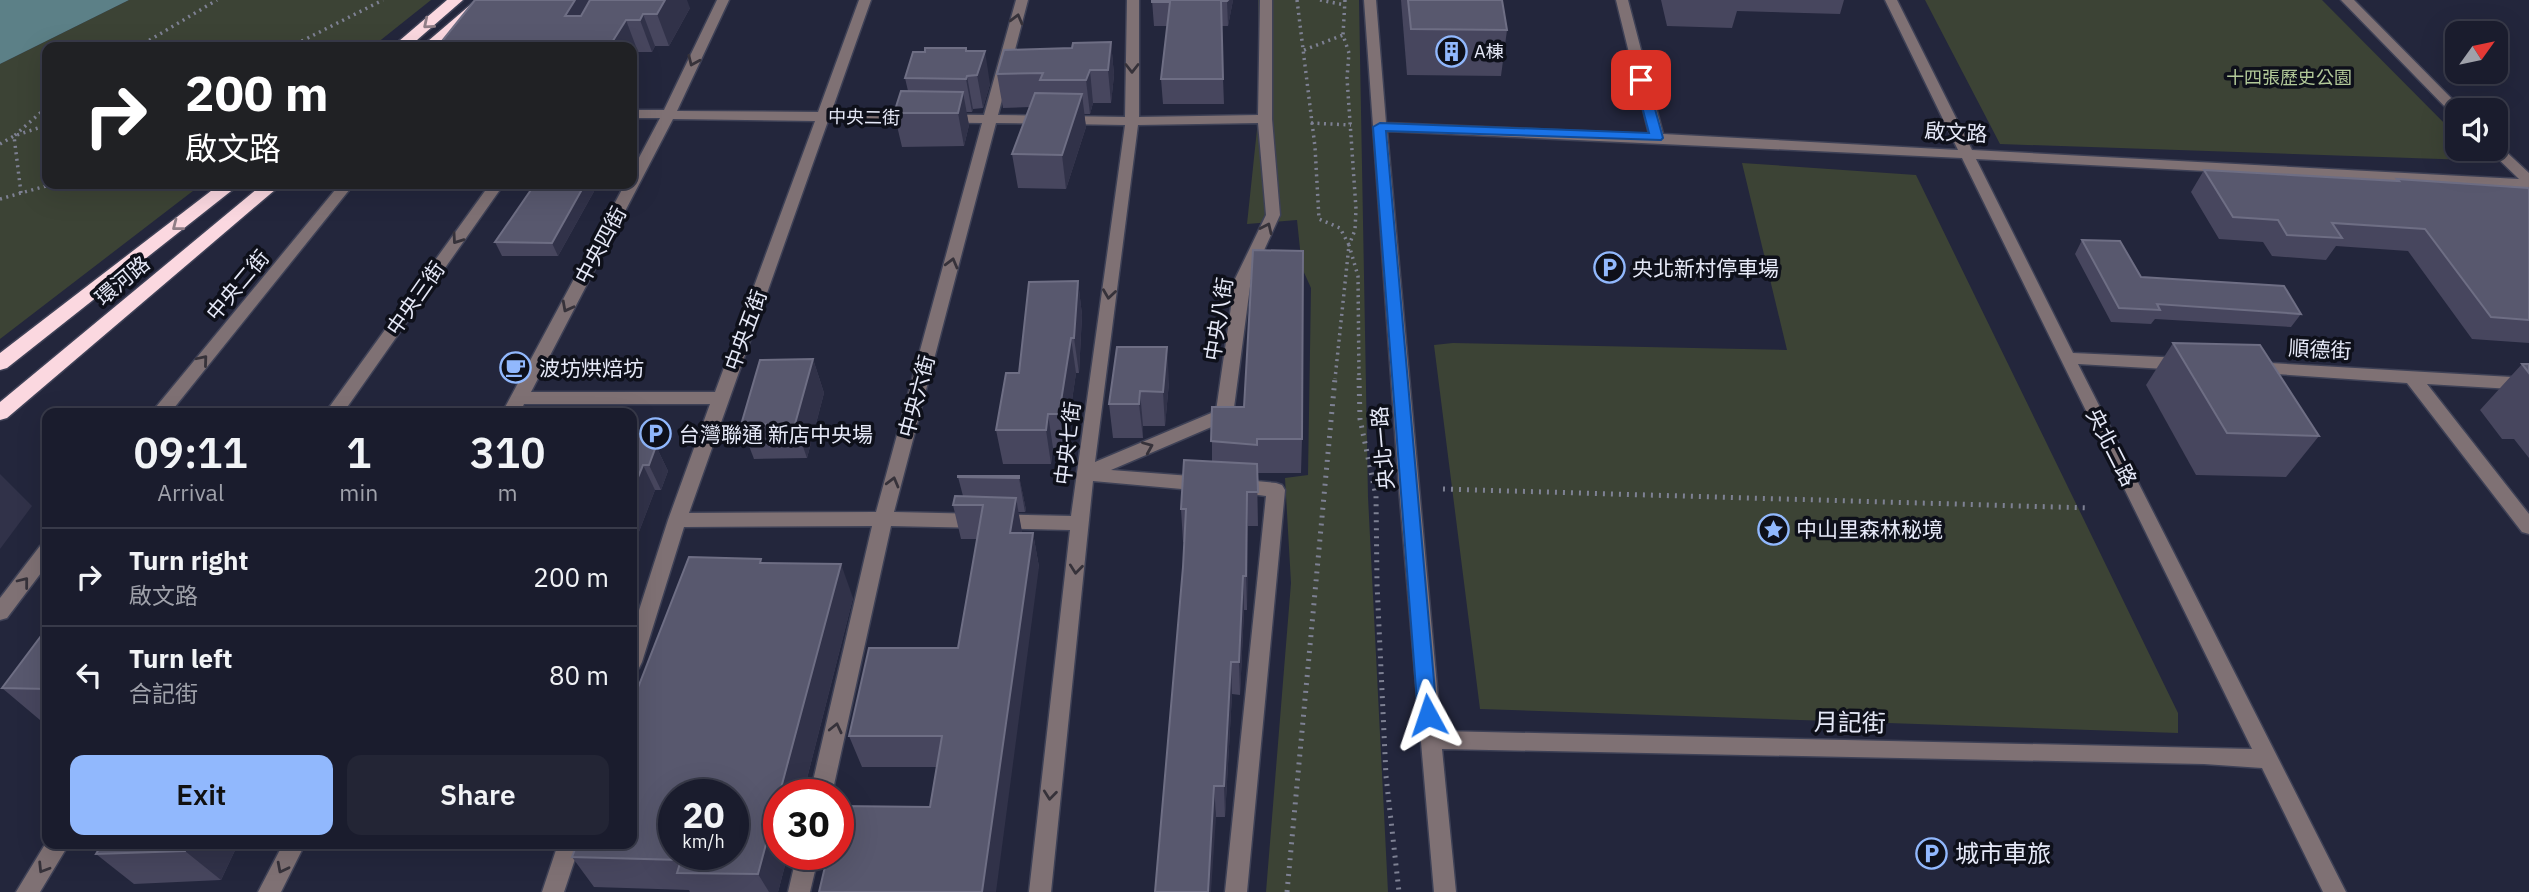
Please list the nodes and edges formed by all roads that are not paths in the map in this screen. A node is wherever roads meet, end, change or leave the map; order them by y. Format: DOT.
graph roads {
  1 [pos="456,0"];
  2 [pos="723,0"];
  3 [pos="865,0"];
  4 [pos="1022,0"];
  5 [pos="1133,0"];
  6 [pos="1266,0"];
  7 [pos="1370,0"];
  8 [pos="1622,0"];
  9 [pos="1891,0"];
  10 [pos="2347,0"];
  11 [pos="492,2"];
  12 [pos="406,42"];
  13 [pos="436,42"];
  14 [pos="454,42"];
  15 [pos="2445,99"];
  16 [pos="637,114"];
  17 [pos="669,114"];
  18 [pos="821,116"];
  19 [pos="991,119"];
  20 [pos="1265,119"];
  21 [pos="1132,121"];
  22 [pos="1380,127"];
  23 [pos="1657,138"];
  24 [pos="1968,154"];
  25 [pos="2507,161"];
  26 [pos="637,174"];
  27 [pos="2529,182"];
  28 [pos="225,189"];
  29 [pos="267,189"];
  30 [pos="343,189"];
  31 [pos="493,189"];
  32 [pos="629,189"];
  33 [pos="232,218"];
  34 [pos="2067,358"];
  35 [pos="0,363"];
  36 [pos="2206,365"];
  37 [pos="2234,367"];
  38 [pos="2412,377"];
  39 [pos="2529,384"];
  40 [pos="721,398"];
  41 [pos="0,400"];
  42 [pos="515,405"];
  43 [pos="164,408"];
  44 [pos="338,408"];
  45 [pos="0,413"];
  46 [pos="1085,474"];
  47 [pos="883,519"];
  48 [pos="677,520"];
  49 [pos="1081,523"];
  50 [pos="2529,527"];
  51 [pos="42,557"];
  52 [pos="0,612"];
  53 [pos="637,644"];
  54 [pos="1430,740"];
  55 [pos="2270,759"];
  56 [pos="824,779"];
  57 [pos="55,849"];
  58 [pos="292,849"];
  59 [pos="567,849"];
  60 [pos="804,870"];
  61 [pos="27,892"];
  62 [pos="270,892"];
  63 [pos="552,892"];
  64 [pos="799,892"];
  65 [pos="1040,892"];
  66 [pos="1236,892"];
  67 [pos="1445,892"];
  68 [pos="2335,892"];
  1 -- 12 [label="highway, one-way"];
  2 -- 17 [label="street, 中央四街, one-way"];
  3 -- 18 [label="street, 中央五街"];
  19 -- 4 [label="street, 中央六街, one-way"];
  5 -- 21 [label="street, 中央七街, one-way"];
  6 -- 20 [label="street, 中央八街"];
  7 -- 22 [label="street, 央北一路"];
  8 -- 23 [label="street"];
  9 -- 24 [label="street, 央北二路"];
  10 -- 15 [label="street"];
  11 -- 13 [label="highway"];
  11 -- 14 [label="street"];
  16 -- 17 [label="street, 中央二街"];
  17 -- 18 [label="street, 中央二街"];
  17 -- 26 [label="street, 中央四街, one-way"];
  18 -- 19 [label="street, 中央二街"];
  18 -- 40 [label="street, 中央五街"];
  19 -- 21 [label="street, 中央二街"];
  47 -- 19 [label="street, 中央六街, one-way"];
  20 -- 21 [label="street, 中央二街"];
  46 -- 20 [label="street, 中央八街, one-way"];
  21 -- 46 [label="street, 中央七街, one-way"];
  22 -- 23 [label="street, 啟文路"];
  22 -- 54 [label="street, 央北一路"];
  23 -- 24 [label="street, 啟文路"];
  24 -- 27 [label="street, 啟文路"];
  24 -- 34 [label="street, 央北二路"];
  25 -- 27 [label="street"];
  28 -- 35 [label="highway, 環河路, one-way"];
  29 -- 33 [label="highway, 環河路"];
  43 -- 30 [label="street, 中央二街, one-way"];
  31 -- 44 [label="street, 中央三街, one-way"];
  32 -- 42 [label="street, 中央四街, one-way"];
  33 -- 41 [label="highway"];
  33 -- 45 [label="highway, 環河路"];
  34 -- 36 [label="street"];
  34 -- 55 [label="street, 央北二路"];
  37 -- 38 [label="street, 順德街"];
  38 -- 39 [label="street, 順德街"];
  38 -- 50 [label="street"];
  40 -- 42 [label="street"];
  40 -- 48 [label="street, 中央五街"];
  46 -- 49 [label="street, 中央七街"];
  46 -- 66 [label="street"];
  47 -- 48 [label="street"];
  47 -- 49 [label="street"];
  56 -- 47 [label="street, 中央六街, one-way"];
  48 -- 53 [label="street, 中央五街"];
  49 -- 65 [label="street, 中央七街, one-way"];
  52 -- 51 [label="street, one-way"];
  54 -- 55 [label="street, 月記街"];
  54 -- 67 [label="street, 央北一路"];
  55 -- 68 [label="street, 央北二路"];
  57 -- 61 [label="street, one-way"];
  58 -- 62 [label="street, one-way"];
  59 -- 63 [label="street"];
  60 -- 64 [label="street"];
}
